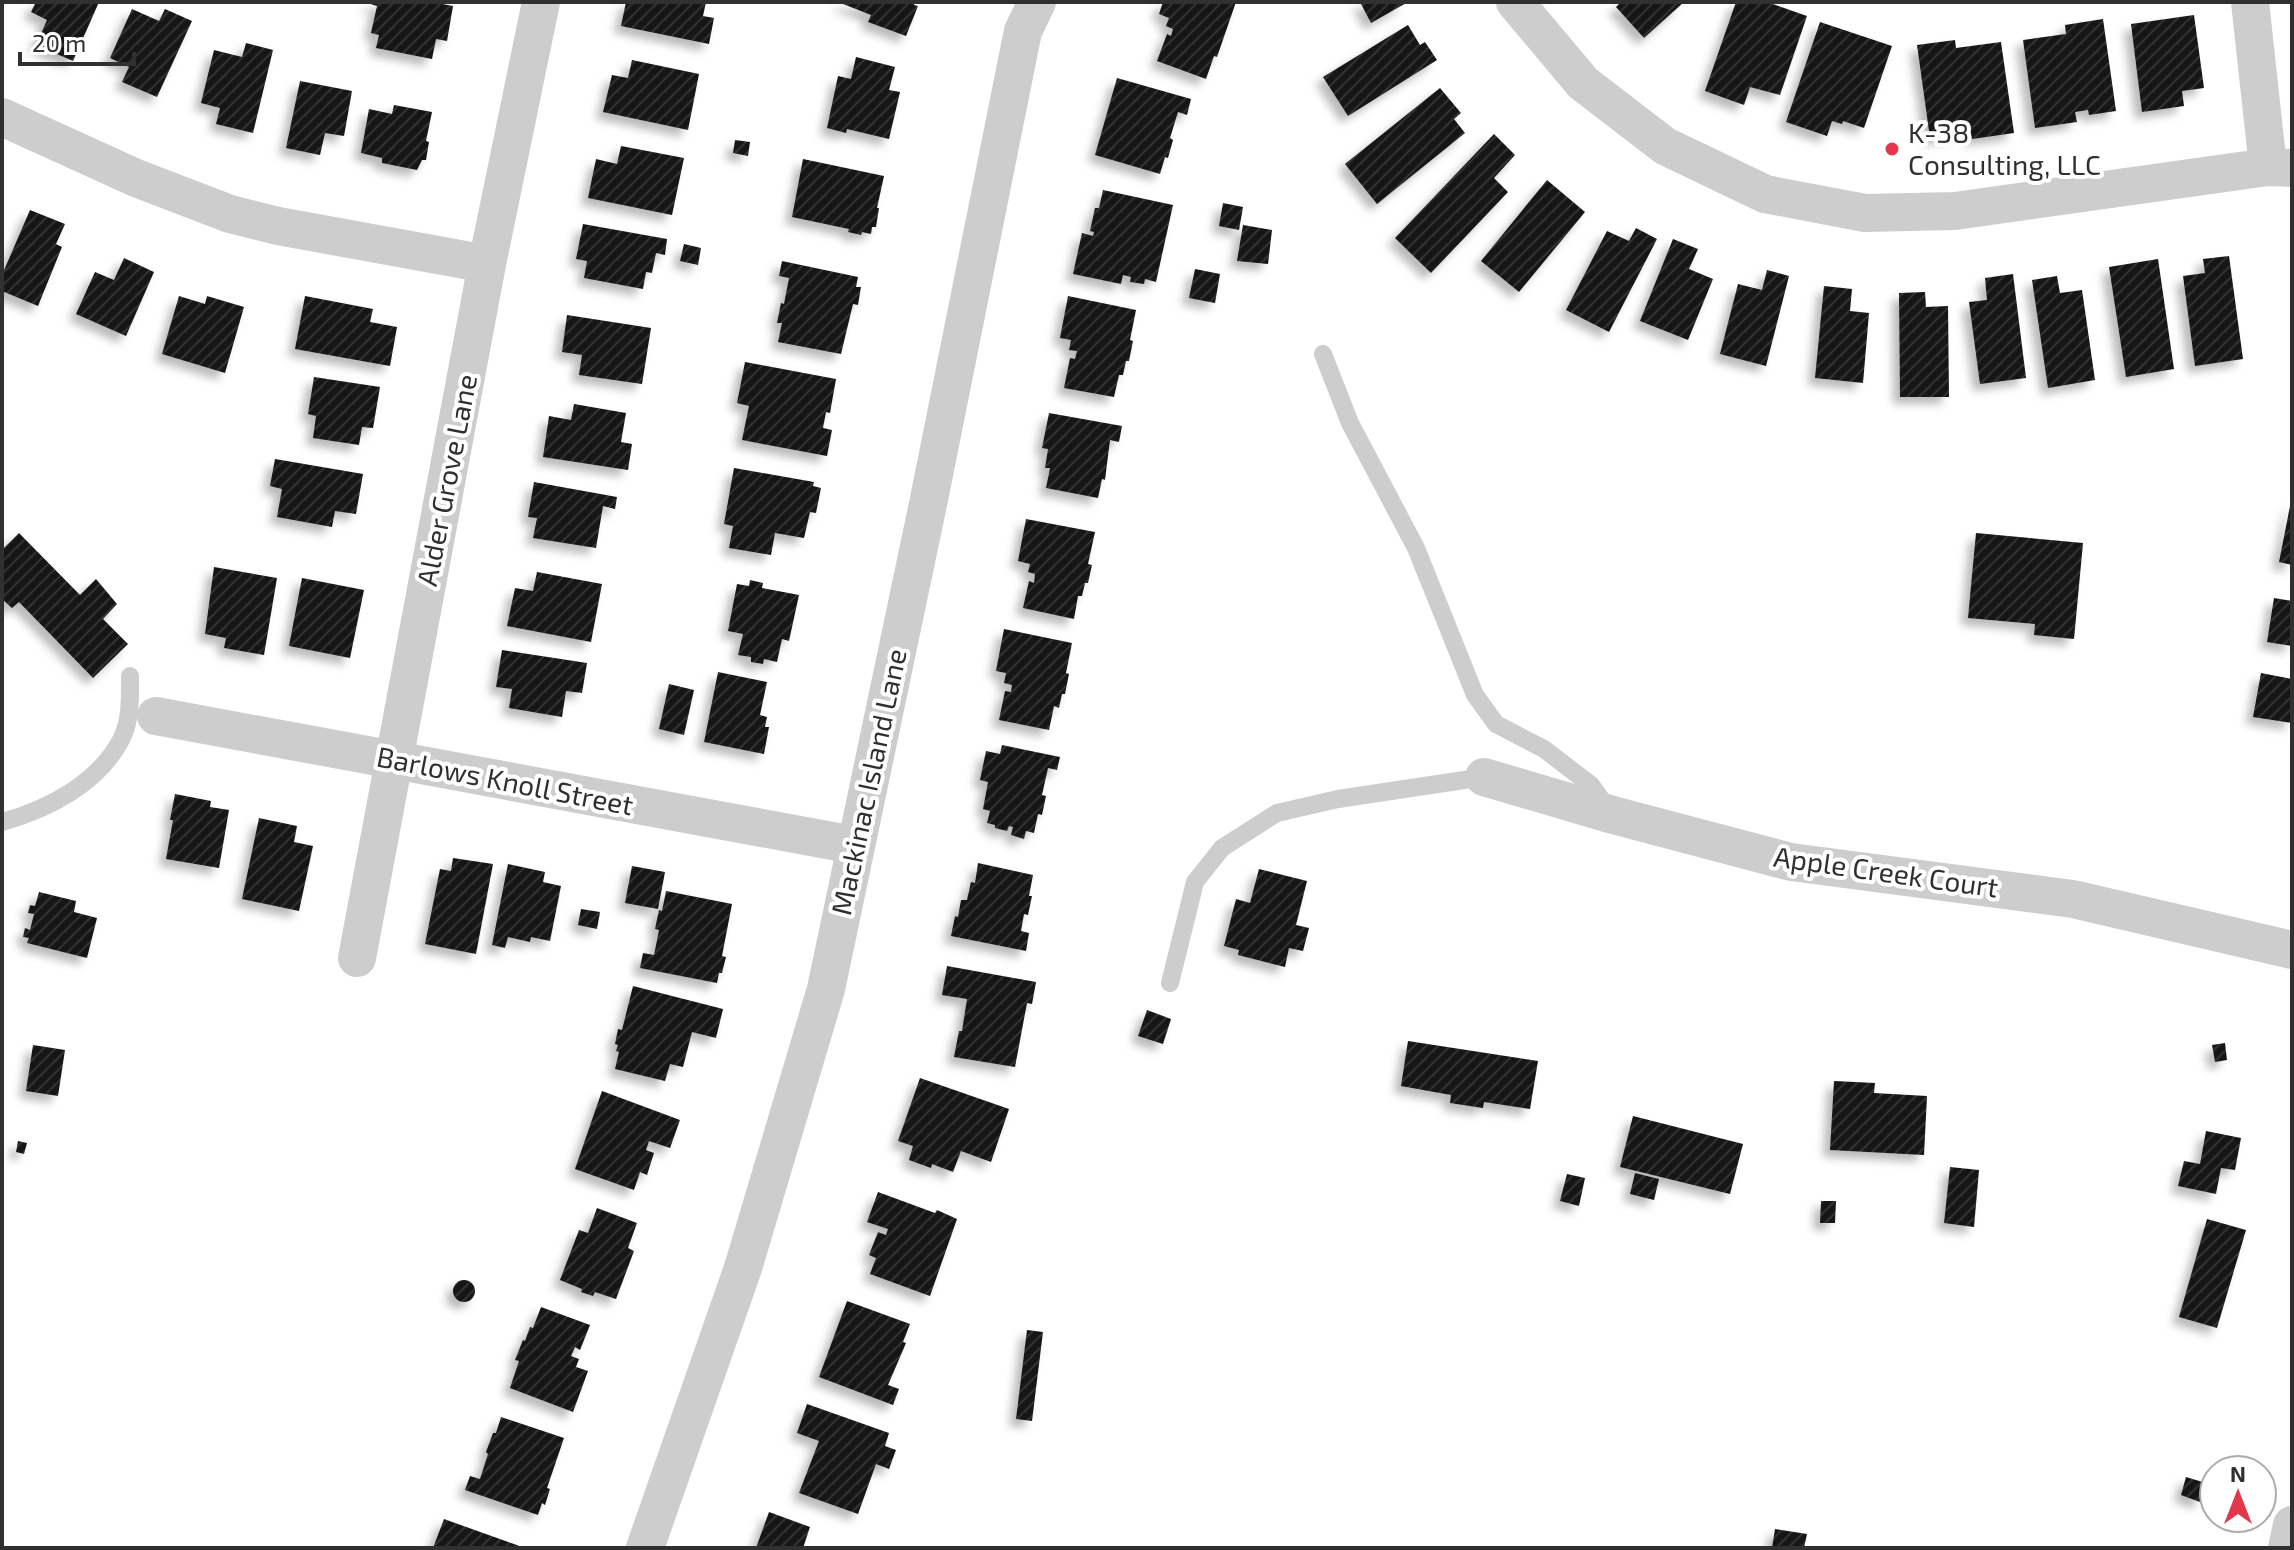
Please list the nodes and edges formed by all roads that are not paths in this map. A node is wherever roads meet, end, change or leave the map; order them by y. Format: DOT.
graph roads {
  1 [pos="541,2"];
  2 [pos="1037,2"];
  3 [pos="1515,2"];
  4 [pos="2250,2"];
  5 [pos="2,117"];
  6 [pos="2280,168"];
  7 [pos="487,264"];
  8 [pos="1323,354"];
  9 [pos="130,676"];
  10 [pos="156,716"];
  11 [pos="395,760"];
  12 [pos="1484,777"];
  13 [pos="1613,815"];
  14 [pos="2,822"];
  15 [pos="854,845"];
  16 [pos="2292,950"];
  17 [pos="357,958"];
  18 [pos="1170,983"];
  19 [pos="2292,1525"];
  20 [pos="645,1548"];
  21 [pos="2287,1548"];
  1 -- 7 [label="street, Alder Grove Lane"];
  2 -- 15 [label="street, Mackinac Island Lane"];
  3 -- 6 [label="street"];
  4 -- 6 [label="street"];
  5 -- 7 [label="street"];
  7 -- 11 [label="street, Alder Grove Lane"];
  8 -- 13 [label="lane"];
  9 -- 14 [label="lane"];
  10 -- 11 [label="street, Barlows Knoll Street"];
  11 -- 15 [label="street, Barlows Knoll Street"];
  11 -- 17 [label="street, Alder Grove Lane"];
  12 -- 13 [label="street, Apple Creek Court"];
  12 -- 18 [label="lane"];
  13 -- 16 [label="street, Apple Creek Court"];
  15 -- 20 [label="street, Mackinac Island Lane"];
  19 -- 21 [label="street"];
}
